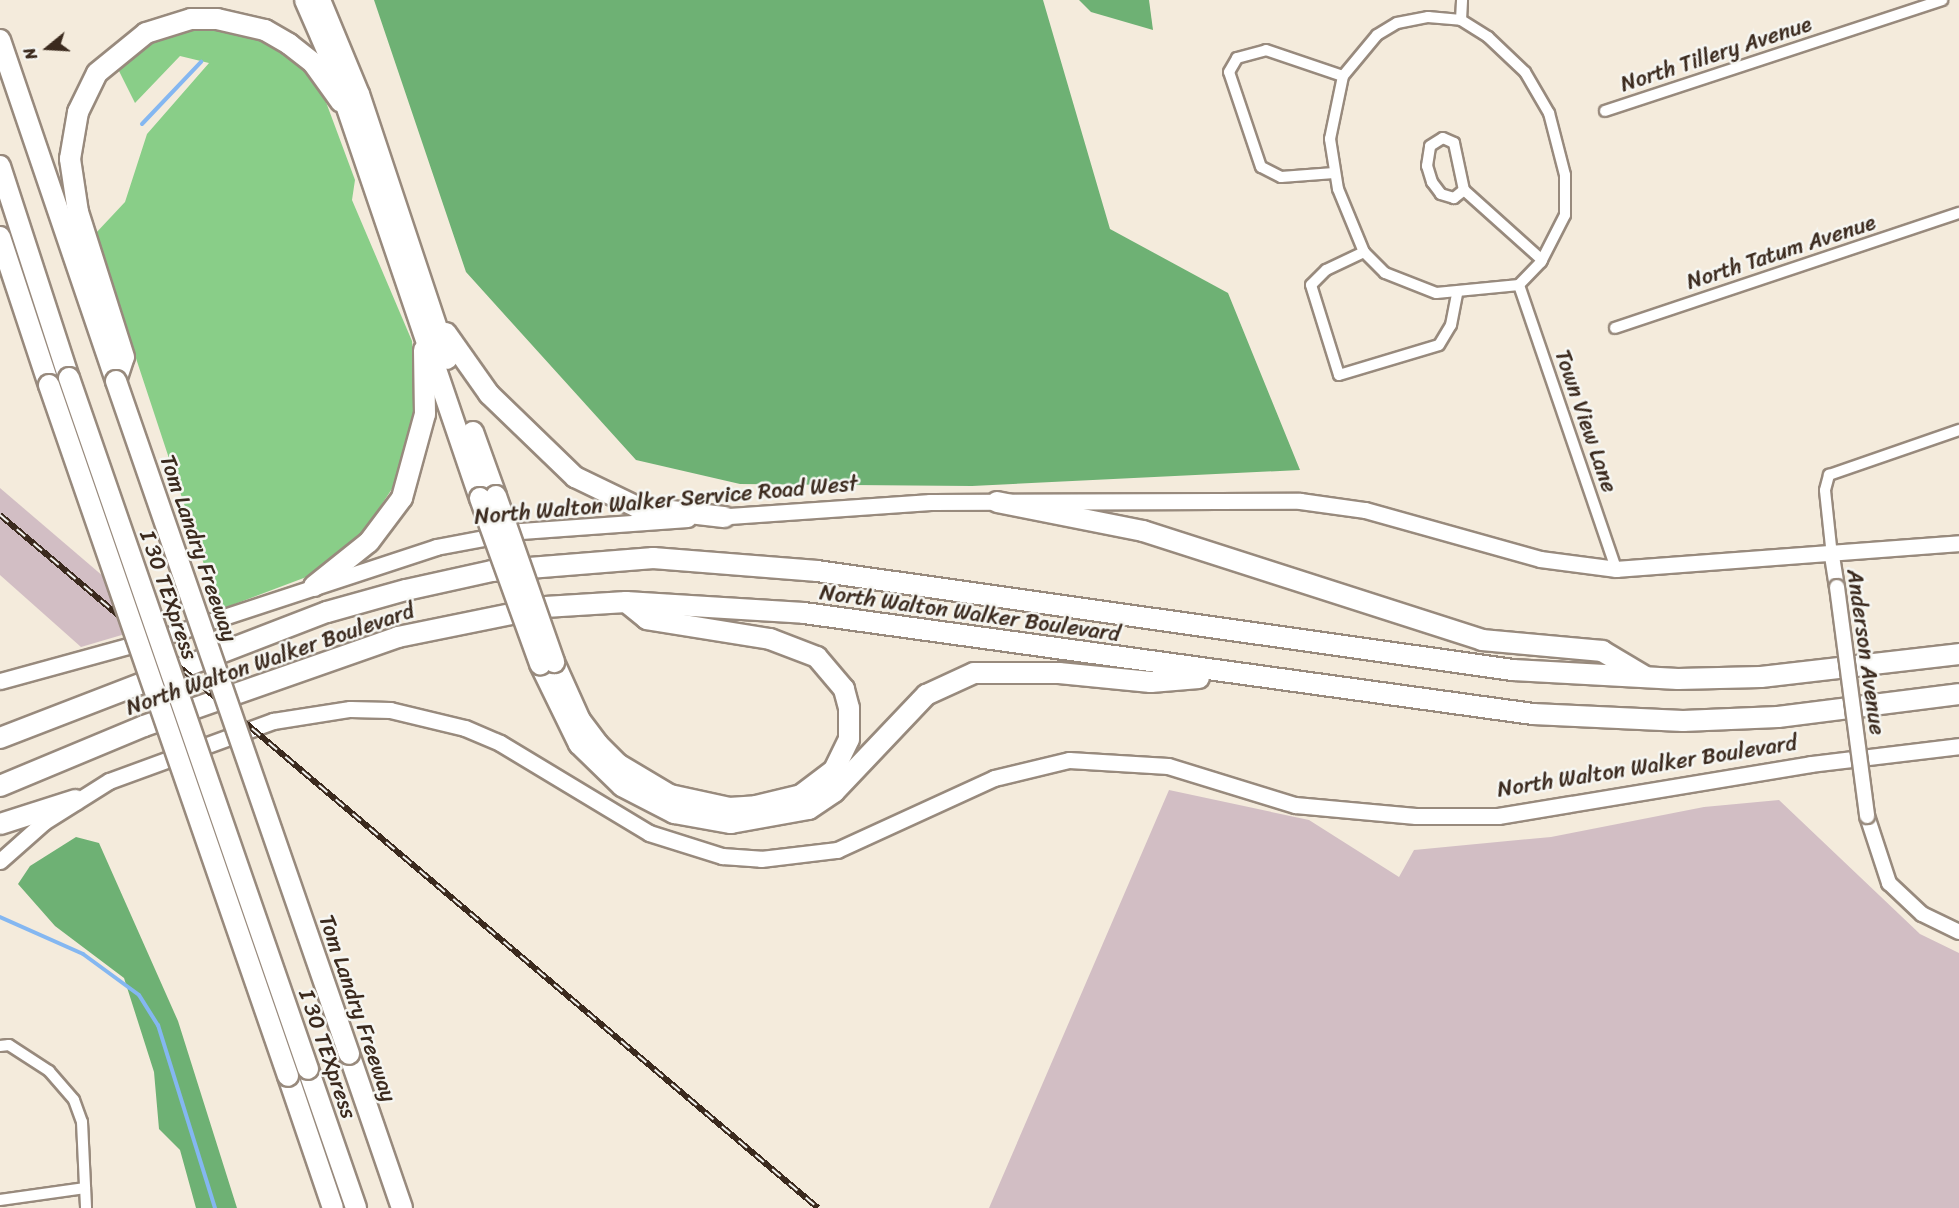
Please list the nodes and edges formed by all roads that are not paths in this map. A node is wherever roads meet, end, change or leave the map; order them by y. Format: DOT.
graph roads {
  1 [pos="305,0"];
  2 [pos="320,0"];
  3 [pos="330,0"];
  4 [pos="1462,0"];
  5 [pos="1942,0"];
  6 [pos="1461,20"];
  7 [pos="0,40"];
  8 [pos="1343,76"];
  9 [pos="350,98"];
  10 [pos="1605,111"];
  11 [pos="0,166"];
  12 [pos="1334,173"];
  13 [pos="1464,190"];
  14 [pos="1959,213"];
  15 [pos="0,237"];
  16 [pos="1364,252"];
  17 [pos="1542,260"];
  18 [pos="1519,285"];
  19 [pos="1457,294"];
  20 [pos="428,318"];
  21 [pos="1615,328"];
  22 [pos="117,367"];
  23 [pos="1959,430"];
  24 [pos="997,502"];
  25 [pos="724,517"];
  26 [pos="1959,543"];
  27 [pos="1832,556"];
  28 [pos="1616,569"];
  29 [pos="314,586"];
  30 [pos="626,602"];
  31 [pos="1959,638"];
  32 [pos="1952,655"];
  33 [pos="547,663"];
  34 [pos="1232,675"];
  35 [pos="1647,677"];
  36 [pos="0,681"];
  37 [pos="1959,694"];
  38 [pos="0,738"];
  39 [pos="1959,746"];
  40 [pos="0,786"];
  41 [pos="75,800"];
  42 [pos="0,824"];
  43 [pos="0,861"];
  44 [pos="1959,932"];
  45 [pos="5,1045"];
  46 [pos="85,1188"];
  47 [pos="0,1200"];
  48 [pos="86,1208"];
  49 [pos="333,1208"];
  50 [pos="356,1208"];
  51 [pos="402,1208"];
  1 -- 9 [label="highway"];
  2 -- 9 [label="highway"];
  3 -- 9 [label="highway"];
  4 -- 6 [label="street"];
  5 -- 10 [label="street, North Tillery Avenue"];
  6 -- 8 [label="street"];
  6 -- 17 [label="street"];
  7 -- 22 [label="highway, Tom Landry Freeway"];
  8 -- 12 [label="street"];
  8 -- 12 [label="street"];
  9 -- 20 [label="highway"];
  9 -- 22 [label="highway"];
  11 -- 50 [label="highway, I 30 TEXpress, bridge"];
  12 -- 16 [label="street"];
  13 -- 13 [label="street"];
  13 -- 17 [label="street"];
  14 -- 21 [label="street, North Tatum Avenue"];
  15 -- 49 [label="highway, bridge"];
  16 -- 19 [label="street"];
  16 -- 19 [label="street"];
  17 -- 18 [label="street"];
  18 -- 19 [label="street"];
  18 -- 28 [label="street, Town View Lane"];
  20 -- 25 [label="highway"];
  20 -- 29 [label="highway"];
  20 -- 33 [label="highway, bridge"];
  22 -- 51 [label="highway, Tom Landry Freeway, bridge"];
  23 -- 27 [label="street, Anderson Avenue"];
  24 -- 25 [label="main road, North Walton Walker Service Road West"];
  24 -- 28 [label="main road"];
  24 -- 35 [label="highway"];
  25 -- 29 [label="main road, North Walton Walker Service Road West"];
  26 -- 27 [label="main road"];
  27 -- 28 [label="main road"];
  27 -- 44 [label="street, Anderson Avenue, bridge"];
  29 -- 36 [label="main road, North Walton Walker Service Road West"];
  30 -- 33 [label="highway"];
  30 -- 34 [label="highway, North Walton Walker Boulevard"];
  30 -- 40 [label="highway, North Walton Walker Boulevard"];
  31 -- 32 [label="highway"];
  32 -- 35 [label="highway, North Walton Walker Boulevard"];
  33 -- 34 [label="highway"];
  34 -- 37 [label="highway, North Walton Walker Boulevard"];
  35 -- 38 [label="highway, North Walton Walker Boulevard"];
  39 -- 41 [label="main road, North Walton Walker Boulevard"];
  41 -- 42 [label="highway"];
  41 -- 43 [label="main road, North Walton Walker Boulevard"];
  45 -- 46 [label="street"];
  46 -- 47 [label="street"];
  46 -- 48 [label="street"];
}
